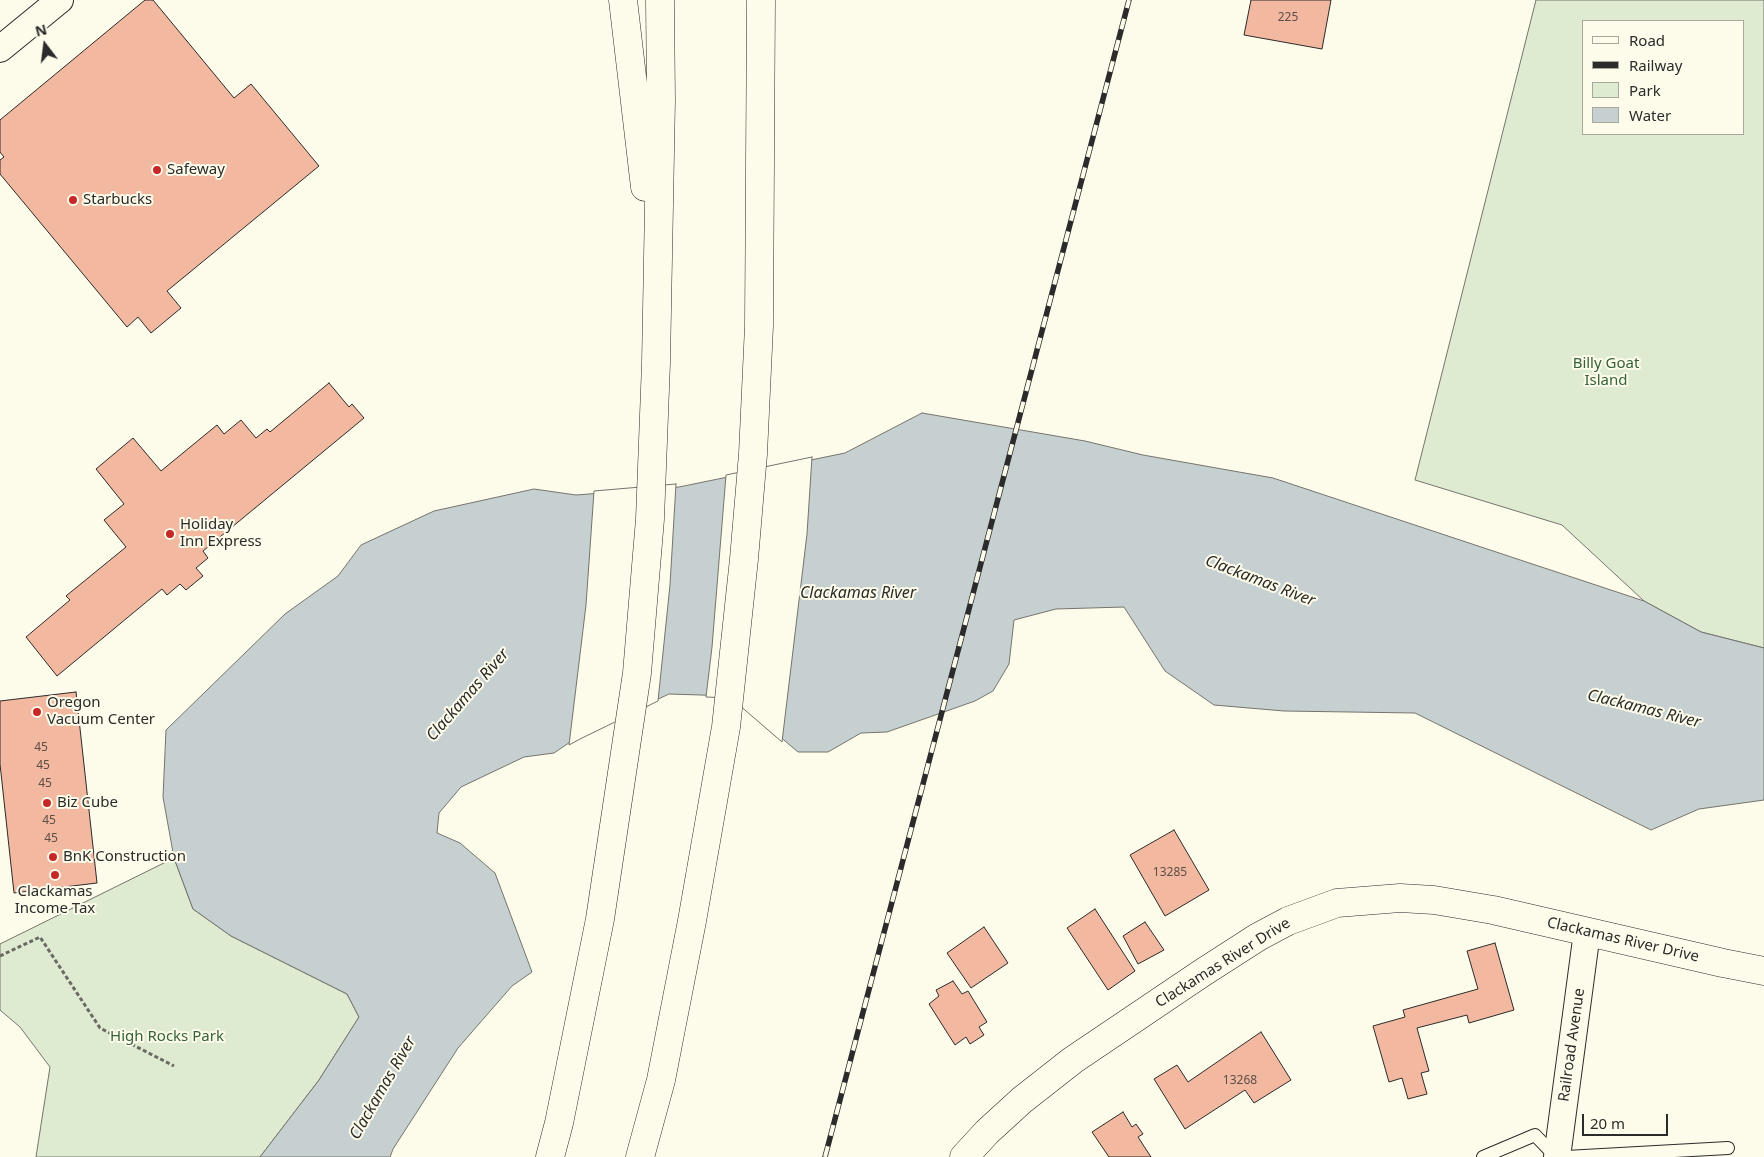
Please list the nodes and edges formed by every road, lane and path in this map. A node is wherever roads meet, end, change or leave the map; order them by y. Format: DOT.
graph roads {
  1 [pos="623,0"];
  2 [pos="660,0"];
  3 [pos="762,0"];
  4 [pos="779,0"];
  5 [pos="55,1"];
  6 [pos="0,49"];
  7 [pos="762,93"];
  8 [pos="657,291"];
  9 [pos="1586,932"];
  10 [pos="0,956"];
  11 [pos="1764,971"];
  12 [pos="174,1066"];
  13 [pos="1728,1148"];
  14 [pos="550,1157"];
  15 [pos="640,1157"];
  16 [pos="964,1157"];
  17 [pos="1483,1157"];
  18 [pos="1556,1157"];
  19 [pos="1566,1157"];
  1 -- 8 [label="main road"];
  2 -- 8 [label="main road"];
  3 -- 7 [label="main road"];
  4 -- 7 [label="main road"];
  5 -- 6 [label="street"];
  7 -- 15 [label="main road"];
  8 -- 14 [label="main road"];
  9 -- 11 [label="main road, Clackamas River Drive"];
  9 -- 16 [label="main road, Clackamas River Drive"];
  9 -- 18 [label="street, Railroad Avenue"];
  10 -- 12 [label="path"];
  13 -- 19 [label="lane"];
  17 -- 18 [label="lane"];
}
